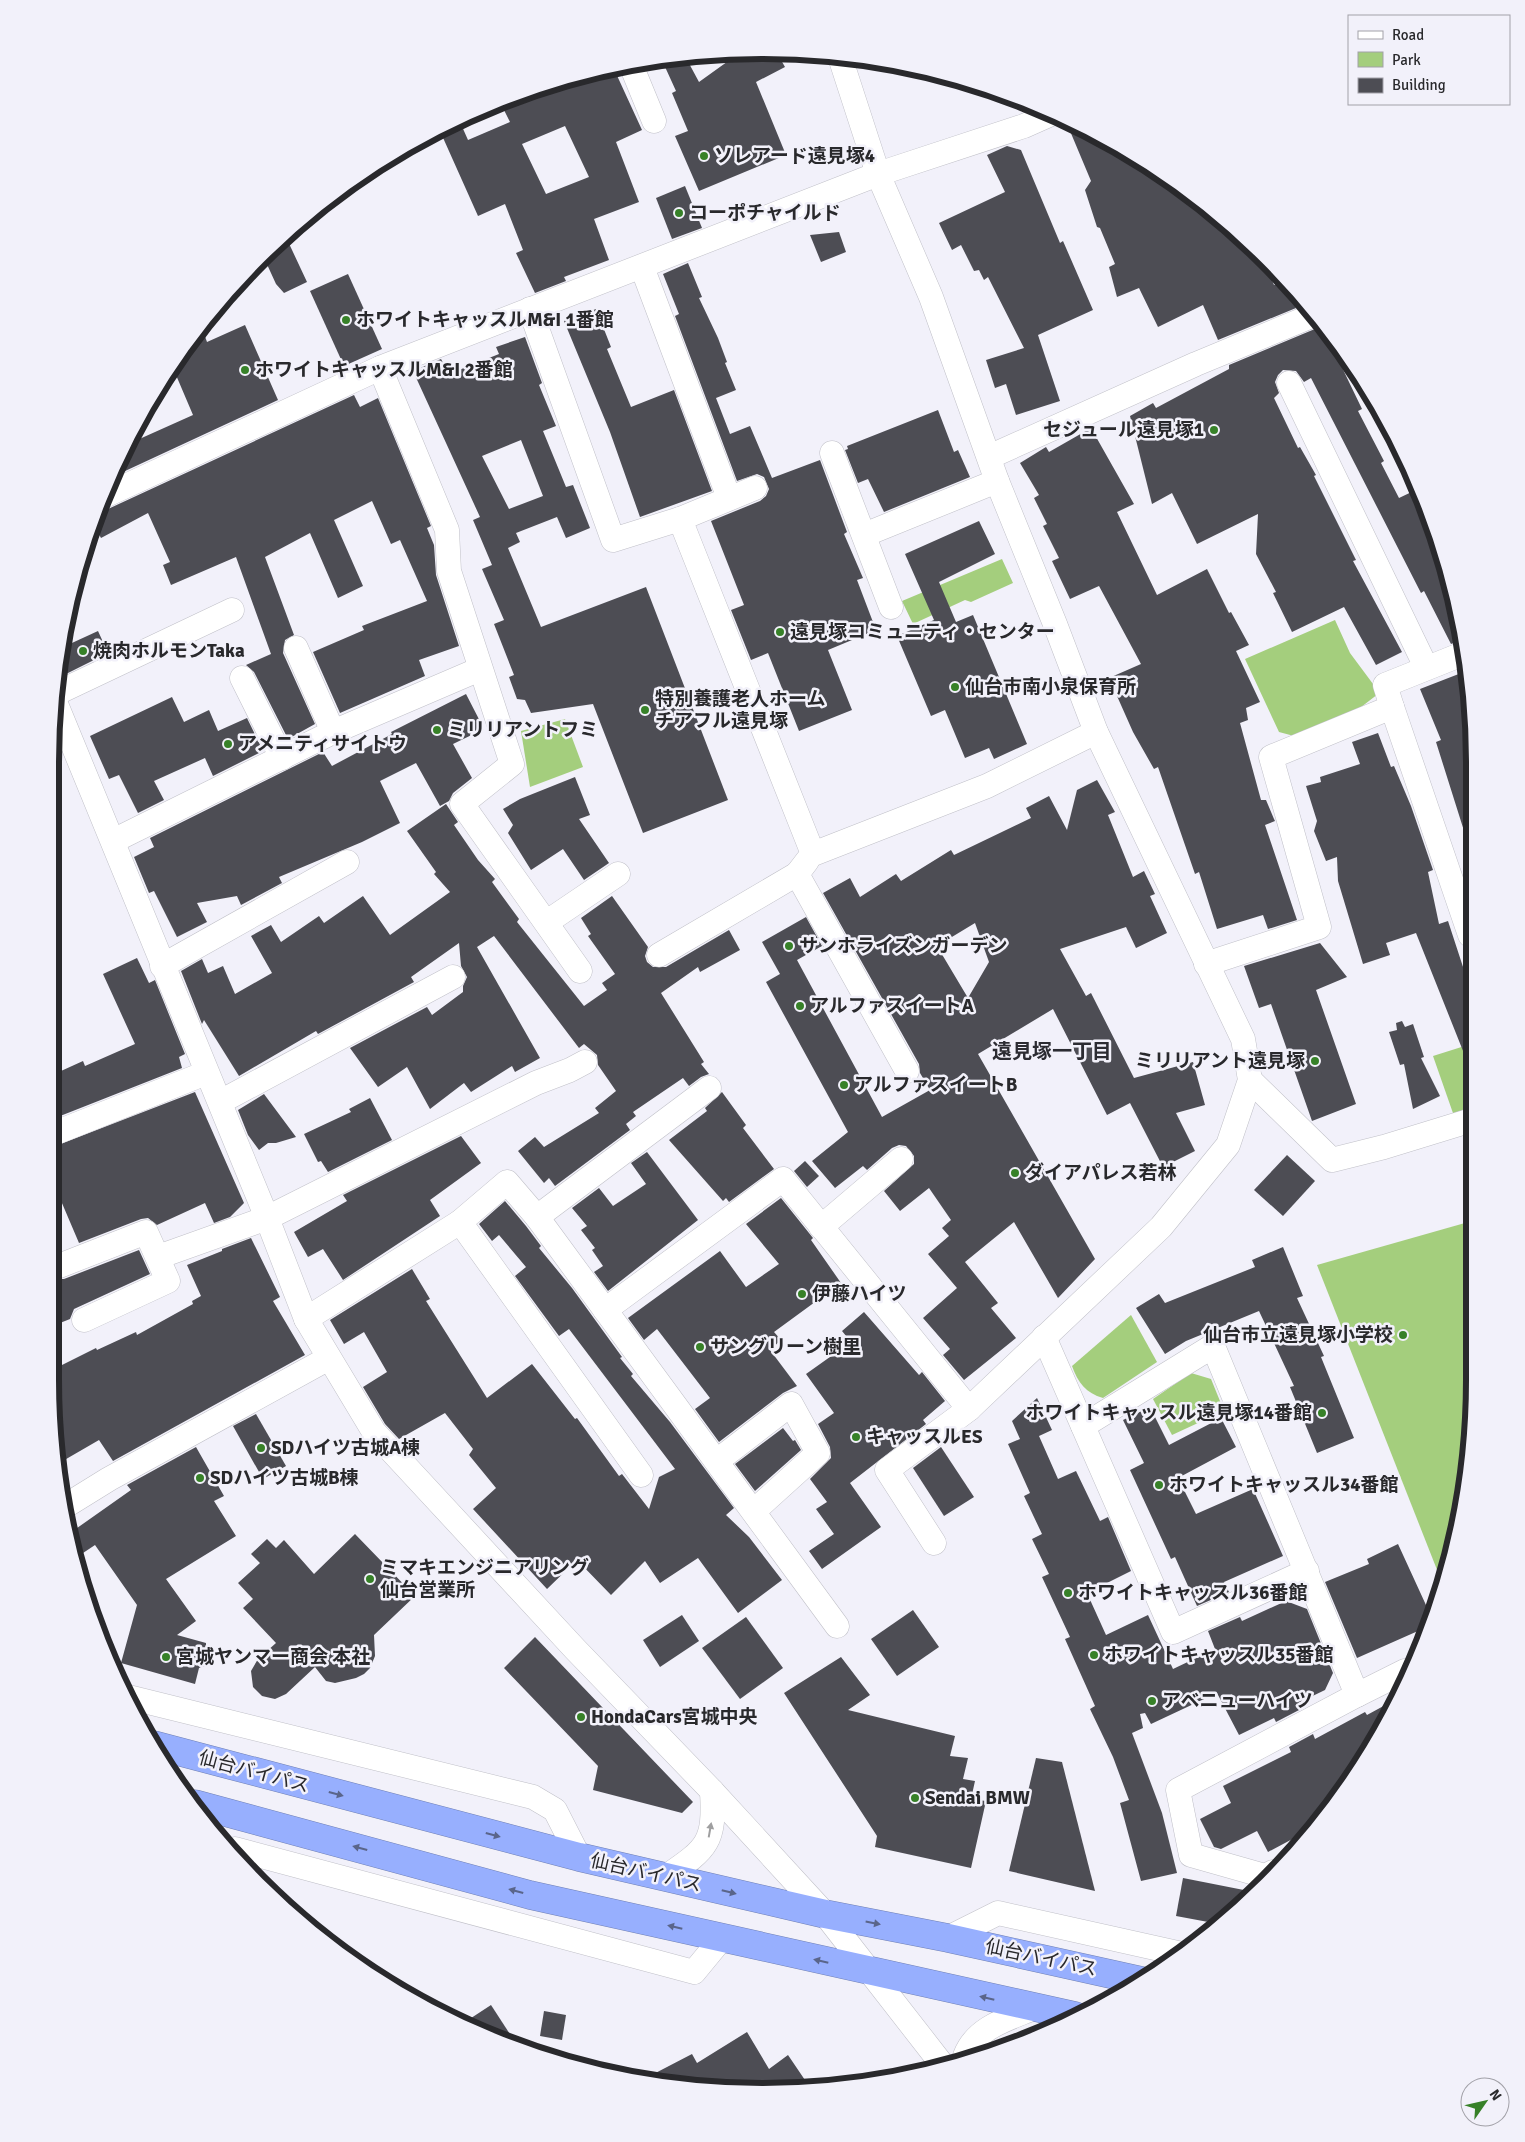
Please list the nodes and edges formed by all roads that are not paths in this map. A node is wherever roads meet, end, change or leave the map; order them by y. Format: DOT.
graph roads {
  1 [pos="842,64"];
  2 [pos="634,71"];
  3 [pos="1044,117"];
  4 [pos="654,121"];
  5 [pos="878,174"];
  6 [pos="642,267"];
  7 [pos="530,309"];
  8 [pos="1308,318"];
  9 [pos="380,368"];
  10 [pos="1289,383"];
  11 [pos="832,453"];
  12 [pos="989,457"];
  13 [pos="996,481"];
  14 [pos="755,488"];
  15 [pos="112,492"];
  16 [pos="729,498"];
  17 [pos="680,519"];
  18 [pos="864,535"];
  19 [pos="891,607"];
  20 [pos="232,610"];
  21 [pos="296,648"];
  22 [pos="1458,655"];
  23 [pos="1426,667"];
  24 [pos="480,669"];
  25 [pos="242,678"];
  26 [pos="63,690"];
  27 [pos="1392,707"];
  28 [pos="60,714"];
  29 [pos="333,732"];
  30 [pos="1096,732"];
  31 [pos="282,758"];
  32 [pos="113,841"];
  33 [pos="813,854"];
  34 [pos="347,862"];
  35 [pos="618,874"];
  36 [pos="797,874"];
  37 [pos="547,922"];
  38 [pos="1466,923"];
  39 [pos="659,955"];
  40 [pos="1206,964"];
  41 [pos="162,966"];
  42 [pos="580,971"];
  43 [pos="453,976"];
  44 [pos="585,1062"];
  45 [pos="907,1071"];
  46 [pos="206,1073"];
  47 [pos="1250,1080"];
  48 [pos="709,1088"];
  49 [pos="220,1102"];
  50 [pos="1466,1122"];
  51 [pos="59,1131"];
  52 [pos="901,1159"];
  53 [pos="537,1217"];
  54 [pos="267,1218"];
  55 [pos="460,1222"];
  56 [pos="821,1227"];
  57 [pos="158,1257"];
  58 [pos="59,1266"];
  59 [pos="606,1310"];
  60 [pos="306,1319"];
  61 [pos="84,1320"];
  62 [pos="1044,1337"];
  63 [pos="329,1358"];
  64 [pos="969,1409"];
  65 [pos="1083,1426"];
  66 [pos="716,1461"];
  67 [pos="641,1476"];
  68 [pos="70,1503"];
  69 [pos="754,1511"];
  70 [pos="934,1543"];
  71 [pos="1307,1571"];
  72 [pos="837,1626"];
  73 [pos="1402,1673"];
  74 [pos="1357,1695"];
  75 [pos="135,1699"];
  76 [pos="163,1747"];
  77 [pos="712,1791"];
  78 [pos="203,1806"];
  79 [pos="239,1850"];
  80 [pos="579,1858"];
  81 [pos="1262,1874"];
  82 [pos="667,1876"];
  83 [pos="825,1914"];
  84 [pos="722,1938"];
  85 [pos="948,1938"];
  86 [pos="1172,1952"];
  87 [pos="869,1972"];
  88 [pos="1131,1979"];
  89 [pos="1034,2008"];
  90 [pos="1064,2016"];
  91 [pos="967,2052"];
  92 [pos="939,2060"];
  1 -- 5 [label="street"];
  2 -- 4 [label="street"];
  3 -- 5 [label="street"];
  5 -- 6 [label="street"];
  5 -- 12 [label="street"];
  6 -- 7 [label="street"];
  6 -- 16 [label="street"];
  7 -- 9 [label="street"];
  7 -- 17 [label="street"];
  8 -- 12 [label="street"];
  9 -- 15 [label="street"];
  9 -- 24 [label="street"];
  10 -- 23 [label="street"];
  11 -- 18 [label="street"];
  12 -- 13 [label="street"];
  13 -- 18 [label="street"];
  13 -- 30 [label="street"];
  14 -- 16 [label="street"];
  16 -- 17 [label="street"];
  17 -- 33 [label="street"];
  18 -- 19 [label="street"];
  20 -- 26 [label="street"];
  21 -- 29 [label="street"];
  22 -- 23 [label="street"];
  23 -- 27 [label="street"];
  24 -- 29 [label="street"];
  24 -- 37 [label="street"];
  25 -- 31 [label="street"];
  27 -- 38 [label="street"];
  27 -- 40 [label="street"];
  28 -- 32 [label="street"];
  29 -- 31 [label="street"];
  30 -- 33 [label="street"];
  30 -- 40 [label="street"];
  31 -- 32 [label="street"];
  32 -- 41 [label="street"];
  33 -- 36 [label="street"];
  34 -- 41 [label="street"];
  35 -- 37 [label="street"];
  36 -- 39 [label="street"];
  36 -- 45 [label="street"];
  37 -- 42 [label="street"];
  40 -- 47 [label="street"];
  41 -- 46 [label="street"];
  43 -- 49 [label="street"];
  44 -- 54 [label="street"];
  46 -- 49 [label="street"];
  46 -- 51 [label="street"];
  47 -- 50 [label="street"];
  47 -- 62 [label="street"];
  48 -- 53 [label="street"];
  49 -- 54 [label="street"];
  52 -- 56 [label="street"];
  53 -- 55 [label="street"];
  53 -- 59 [label="street"];
  54 -- 57 [label="street"];
  54 -- 60 [label="street"];
  55 -- 60 [label="street"];
  55 -- 67 [label="street"];
  56 -- 59 [label="street"];
  56 -- 64 [label="street"];
  57 -- 58 [label="street"];
  57 -- 61 [label="street"];
  59 -- 66 [label="street"];
  60 -- 63 [label="street"];
  62 -- 64 [label="street"];
  62 -- 65 [label="street"];
  63 -- 68 [label="street"];
  63 -- 77 [label="street"];
  64 -- 70 [label="street"];
  65 -- 71 [label="street"];
  65 -- 71 [label="street"];
  66 -- 69 [label="street"];
  66 -- 69 [label="street"];
  69 -- 72 [label="street"];
  71 -- 74 [label="street"];
  73 -- 74 [label="street"];
  74 -- 81 [label="street"];
  75 -- 80 [label="street"];
  76 -- 80 [label="highway, 仙台バイパス, one-way"];
  82 -- 77 [label="street, one-way"];
  77 -- 83 [label="street"];
  84 -- 78 [label="highway, one-way"];
  79 -- 84 [label="street"];
  80 -- 82 [label="highway, 仙台バイパス"];
  82 -- 83 [label="highway, 仙台バイパス, one-way"];
  83 -- 85 [label="highway, 仙台バイパス, one-way"];
  83 -- 87 [label="street"];
  87 -- 84 [label="highway, one-way"];
  85 -- 86 [label="street"];
  85 -- 88 [label="highway, 仙台バイパス"];
  89 -- 87 [label="highway, one-way"];
  87 -- 92 [label="street"];
  89 -- 90 [label="highway"];
  89 -- 91 [label="street"];
}
